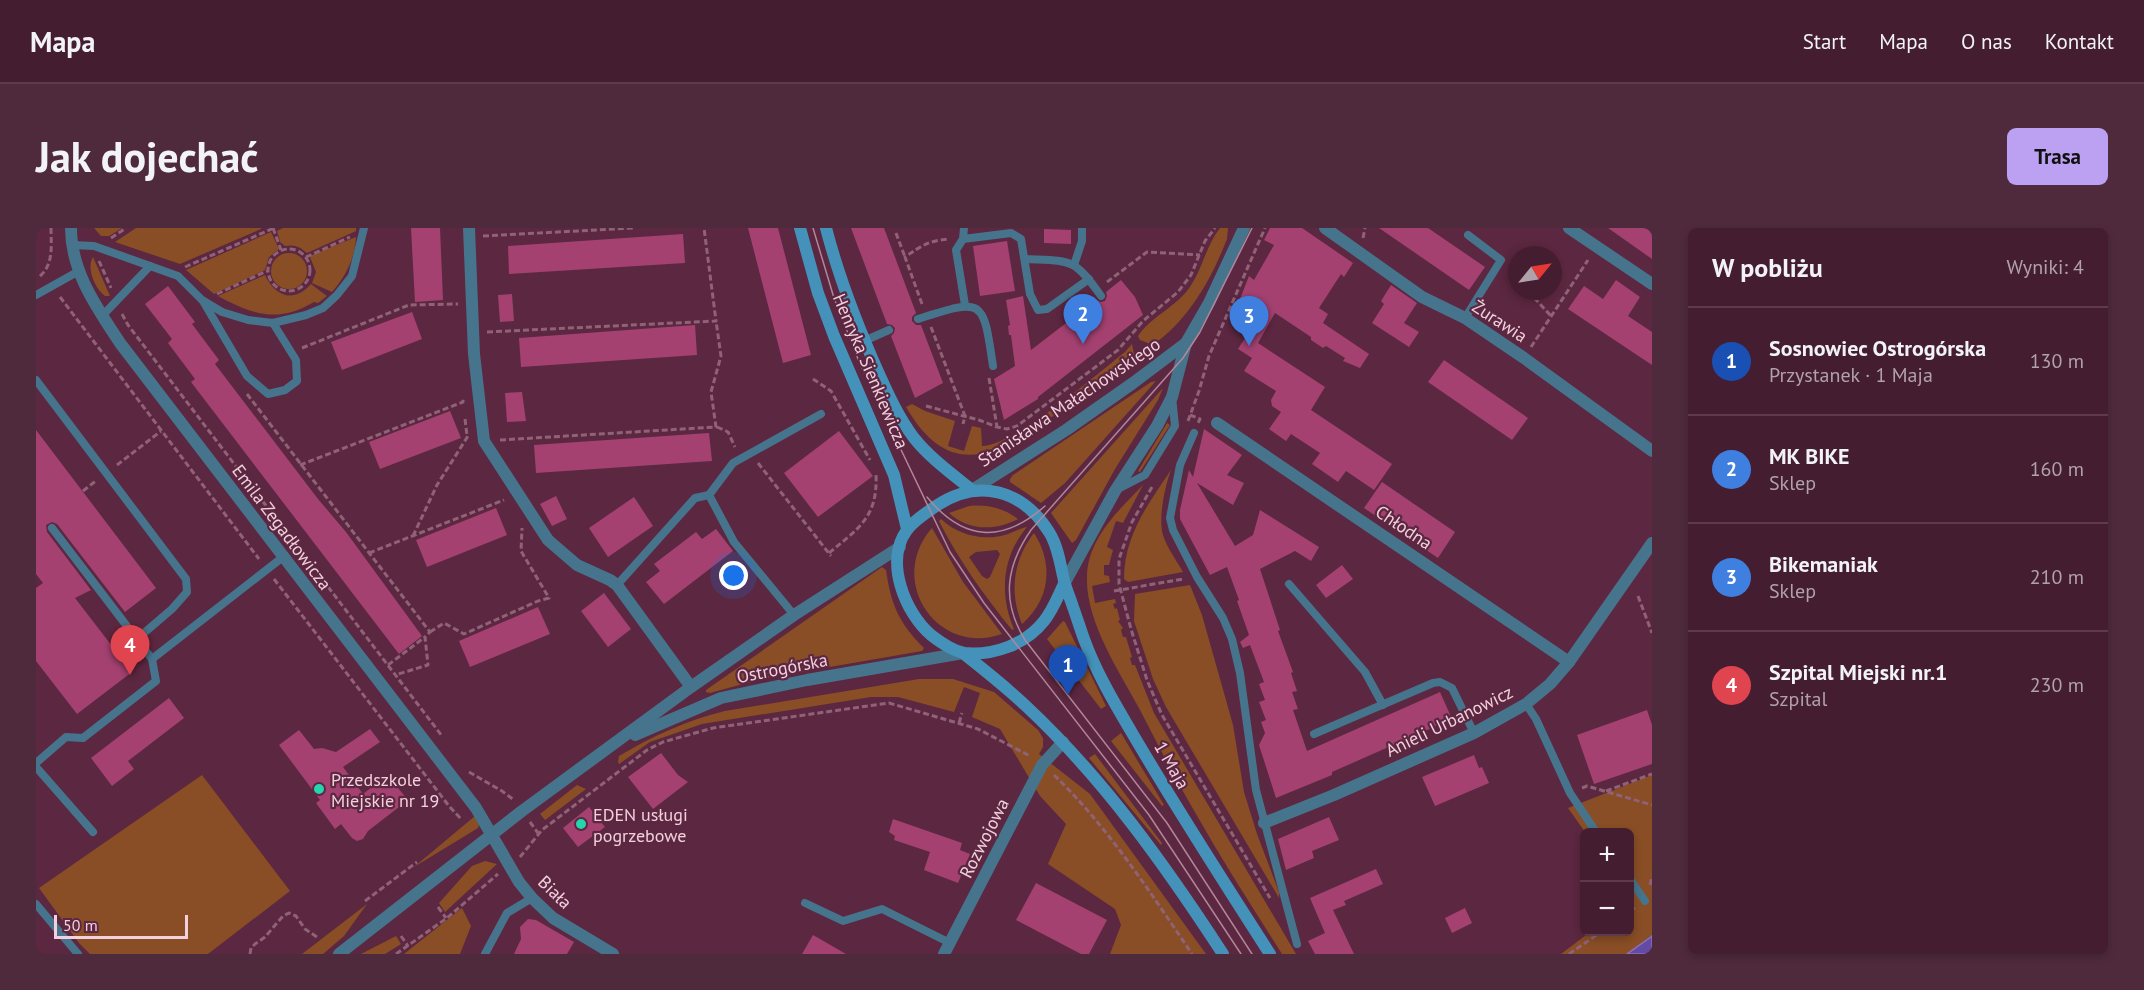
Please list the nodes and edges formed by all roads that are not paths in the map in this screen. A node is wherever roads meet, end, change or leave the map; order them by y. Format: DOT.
graph roads {
  1 [pos="71,228"];
  2 [pos="800,228"];
  3 [pos="826,228"];
  4 [pos="964,228"];
  5 [pos="1082,228"];
  6 [pos="1244,228"];
  7 [pos="1325,228"];
  8 [pos="1569,228"];
  9 [pos="363,230"];
  10 [pos="469,232"];
  11 [pos="1468,235"];
  12 [pos="963,239"];
  13 [pos="72,245"];
  14 [pos="1025,259"];
  15 [pos="1074,265"];
  16 [pos="150,266"];
  17 [pos="78,271"];
  18 [pos="1089,279"];
  19 [pos="1652,284"];
  20 [pos="1099,293"];
  21 [pos="36,295"];
  22 [pos="202,300"];
  23 [pos="965,306"];
  24 [pos="102,316"];
  25 [pos="1465,318"];
  26 [pos="918,319"];
  27 [pos="273,323"];
  28 [pos="889,330"];
  29 [pos="864,340"];
  30 [pos="1186,343"];
  31 [pos="993,366"];
  32 [pos="36,380"];
  33 [pos="822,414"];
  34 [pos="1217,423"];
  35 [pos="1194,433"];
  36 [pos="1652,451"];
  37 [pos="972,490"];
  38 [pos="709,495"];
  39 [pos="52,528"];
  40 [pos="907,529"];
  41 [pos="1652,543"];
  42 [pos="900,547"];
  43 [pos="282,557"];
  44 [pos="1064,584"];
  45 [pos="1288,584"];
  46 [pos="617,585"];
  47 [pos="794,615"];
  48 [pos="137,639"];
  49 [pos="963,653"];
  50 [pos="152,659"];
  51 [pos="1569,662"];
  52 [pos="691,687"];
  53 [pos="1526,704"];
  54 [pos="1383,705"];
  55 [pos="1474,733"];
  56 [pos="1314,734"];
  57 [pos="1063,742"];
  58 [pos="615,744"];
  59 [pos="36,765"];
  60 [pos="1264,823"];
  61 [pos="1593,828"];
  62 [pos="93,832"];
  63 [pos="493,834"];
  64 [pos="1631,882"];
  65 [pos="532,898"];
  66 [pos="1645,901"];
  67 [pos="805,903"];
  68 [pos="36,904"];
  69 [pos="1297,944"];
  70 [pos="947,948"];
  71 [pos="78,954"];
  72 [pos="339,954"];
  73 [pos="485,954"];
  74 [pos="613,954"];
  75 [pos="1223,954"];
  76 [pos="1270,954"];
  1 -- 13 [label="street, Emila Zegadłowicza"];
  2 -- 40 [label="main road, Henryka Sienkiewicza"];
  3 -- 29 [label="main road, Henryka Sienkiewicza"];
  4 -- 12 [label="lane"];
  5 -- 15 [label="lane"];
  6 -- 30 [label="street, Stanisława Małachowskiego"];
  7 -- 25 [label="street, Żurawia"];
  8 -- 19 [label="street"];
  9 -- 27 [label="lane"];
  10 -- 46 [label="street"];
  11 -- 25 [label="lane"];
  12 -- 14 [label="lane"];
  12 -- 23 [label="lane"];
  13 -- 16 [label="lane"];
  13 -- 17 [label="street, Emila Zegadłowicza"];
  14 -- 15 [label="lane"];
  14 -- 18 [label="lane"];
  15 -- 18 [label="lane"];
  16 -- 22 [label="lane"];
  16 -- 24 [label="lane"];
  17 -- 21 [label="lane"];
  17 -- 24 [label="street, Emila Zegadłowicza"];
  18 -- 20 [label="lane"];
  22 -- 27 [label="lane"];
  22 -- 27 [label="lane"];
  23 -- 26 [label="lane"];
  23 -- 31 [label="lane"];
  24 -- 43 [label="street, Emila Zegadłowicza"];
  25 -- 36 [label="street, Żurawia"];
  28 -- 29 [label="lane"];
  29 -- 37 [label="main road, Henryka Sienkiewicza"];
  30 -- 37 [label="street, Stanisława Małachowskiego"];
  30 -- 44 [label="street, Stanisława Małachowskiego"];
  32 -- 48 [label="lane"];
  33 -- 38 [label="lane"];
  34 -- 51 [label="street, Chłodna"];
  35 -- 60 [label="lane"];
  37 -- 40 [label="main road"];
  37 -- 44 [label="main road"];
  38 -- 46 [label="lane"];
  38 -- 47 [label="lane"];
  39 -- 48 [label="lane"];
  40 -- 42 [label="main road"];
  41 -- 51 [label="street, Anieli Urbanowicz"];
  42 -- 47 [label="street, Ostrogórska"];
  42 -- 49 [label="main road"];
  43 -- 50 [label="lane"];
  43 -- 63 [label="street, Emila Zegadłowicza"];
  44 -- 49 [label="main road"];
  44 -- 76 [label="main road, 1 Maja"];
  45 -- 54 [label="lane"];
  46 -- 52 [label="street"];
  47 -- 52 [label="street, Ostrogórska"];
  48 -- 50 [label="lane"];
  49 -- 57 [label="main road"];
  49 -- 58 [label="street, Ostrogórska"];
  50 -- 59 [label="lane"];
  51 -- 53 [label="street, Anieli Urbanowicz"];
  52 -- 58 [label="street, Ostrogórska"];
  53 -- 55 [label="street, Anieli Urbanowicz"];
  53 -- 61 [label="lane"];
  54 -- 55 [label="lane"];
  54 -- 56 [label="lane"];
  55 -- 60 [label="street, Anieli Urbanowicz"];
  57 -- 70 [label="street, Rozwojowa"];
  57 -- 75 [label="main road"];
  58 -- 63 [label="street, Ostrogórska"];
  59 -- 62 [label="lane"];
  60 -- 69 [label="lane"];
  63 -- 65 [label="street, Biała"];
  63 -- 72 [label="street, Ostrogórska"];
  64 -- 66 [label="lane"];
  65 -- 73 [label="lane"];
  65 -- 74 [label="street, Biała"];
  67 -- 70 [label="lane"];
  68 -- 71 [label="lane"];
}
